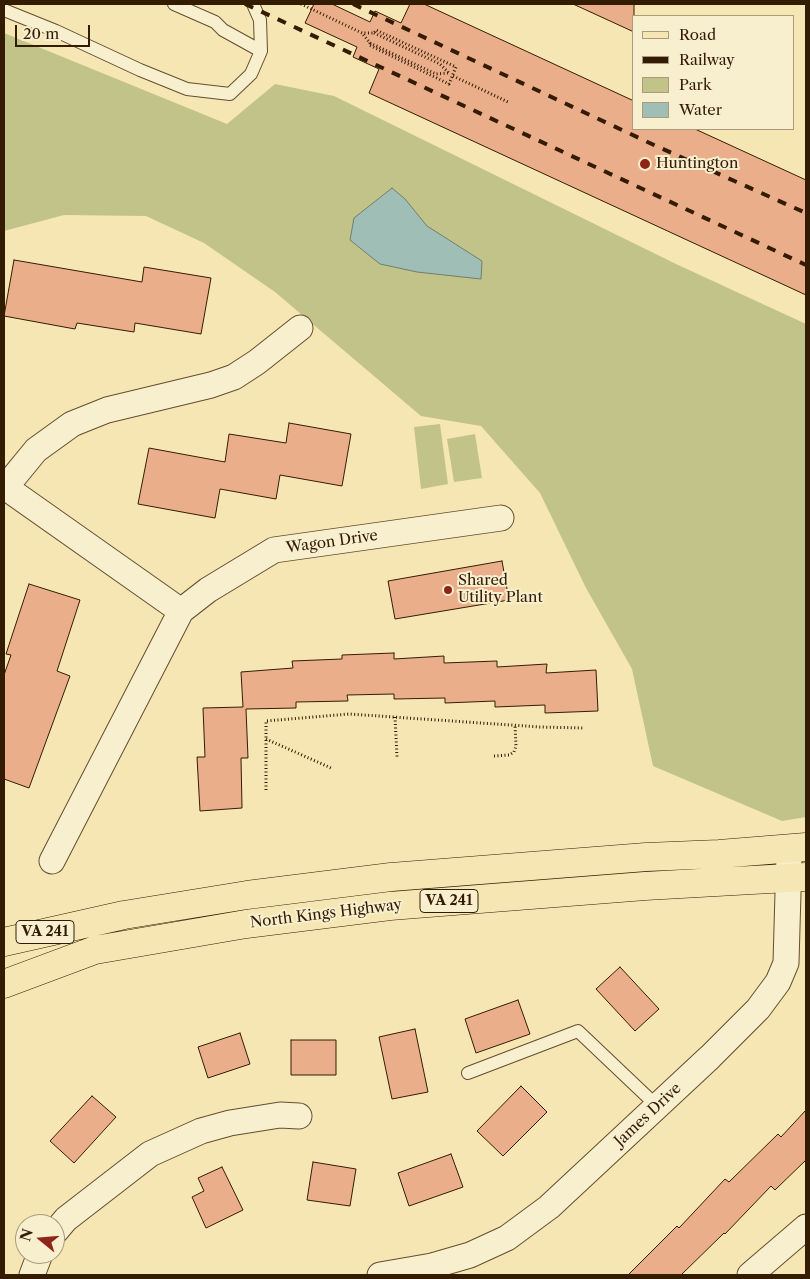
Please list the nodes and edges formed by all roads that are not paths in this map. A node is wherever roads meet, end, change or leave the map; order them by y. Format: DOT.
graph roads {
  1 [pos="174,4"];
  2 [pos="253,4"];
  3 [pos="4,10"];
  4 [pos="261,51"];
  5 [pos="300,328"];
  6 [pos="5,488"];
  7 [pos="501,518"];
  8 [pos="181,611"];
  9 [pos="798,849"];
  10 [pos="52,860"];
  11 [pos="797,878"];
  12 [pos="4,942"];
  13 [pos="4,984"];
  14 [pos="468,1072"];
  15 [pos="657,1106"];
  16 [pos="299,1116"];
  17 [pos="65,1220"];
  18 [pos="806,1226"];
  19 [pos="380,1275"];
  20 [pos="750,1275"];
  1 -- 4 [label="lane"];
  2 -- 4 [label="lane"];
  3 -- 4 [label="lane"];
  5 -- 6 [label="street"];
  6 -- 8 [label="street"];
  7 -- 8 [label="street, Wagon Drive"];
  8 -- 10 [label="street, Wagon Drive"];
  9 -- 11 [label="street, James Drive"];
  9 -- 12 [label="main road, North Kings Highway / VA 241"];
  11 -- 13 [label="main road, North Kings Highway / VA 241"];
  11 -- 15 [label="street, James Drive"];
  14 -- 15 [label="lane"];
  15 -- 19 [label="street, James Drive"];
  16 -- 17 [label="street"];
  18 -- 20 [label="street"];
}
